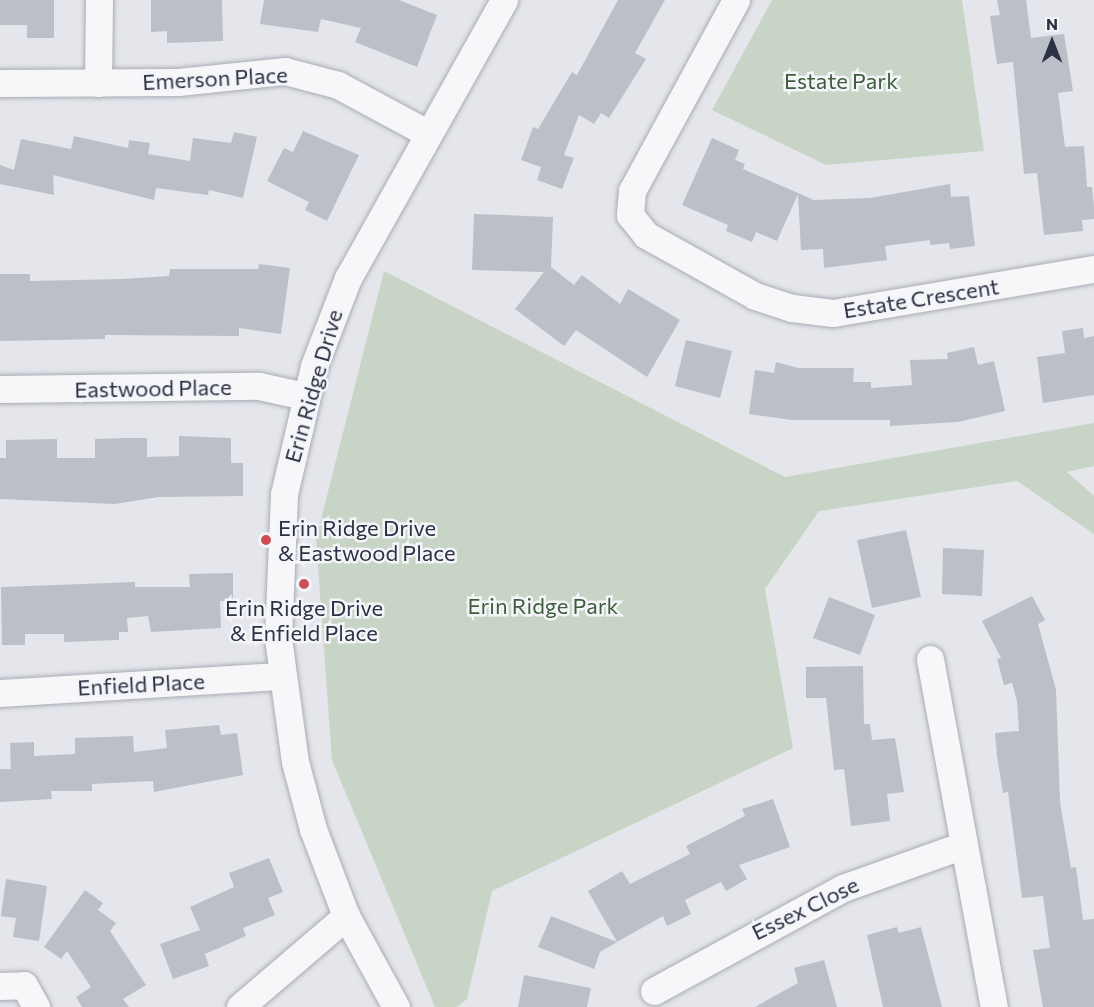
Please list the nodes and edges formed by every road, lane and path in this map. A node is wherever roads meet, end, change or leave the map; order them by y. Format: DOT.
graph roads {
  1 [pos="99,0"];
  2 [pos="504,0"];
  3 [pos="736,0"];
  4 [pos="0,83"];
  5 [pos="98,83"];
  6 [pos="427,134"];
  7 [pos="1094,269"];
  8 [pos="0,389"];
  9 [pos="305,396"];
  10 [pos="930,660"];
  11 [pos="281,676"];
  12 [pos="0,693"];
  13 [pos="964,845"];
  14 [pos="346,916"];
  15 [pos="0,986"];
  16 [pos="654,991"];
  17 [pos="36,1007"];
  18 [pos="240,1007"];
  19 [pos="396,1007"];
  20 [pos="994,1007"];
  1 -- 5 [label="street"];
  2 -- 6 [label="street, Erin Ridge Drive"];
  3 -- 7 [label="street, Estate Crescent"];
  4 -- 5 [label="street, Emerson Place"];
  5 -- 6 [label="street, Emerson Place"];
  6 -- 9 [label="street, Erin Ridge Drive"];
  8 -- 9 [label="street, Eastwood Place"];
  9 -- 11 [label="street, Erin Ridge Drive"];
  10 -- 13 [label="street"];
  11 -- 12 [label="street, Enfield Place"];
  11 -- 14 [label="street, Erin Ridge Drive"];
  13 -- 16 [label="street, Essex Close"];
  13 -- 20 [label="street"];
  14 -- 18 [label="street"];
  14 -- 19 [label="street, Erin Ridge Drive"];
  15 -- 17 [label="street"];
}
